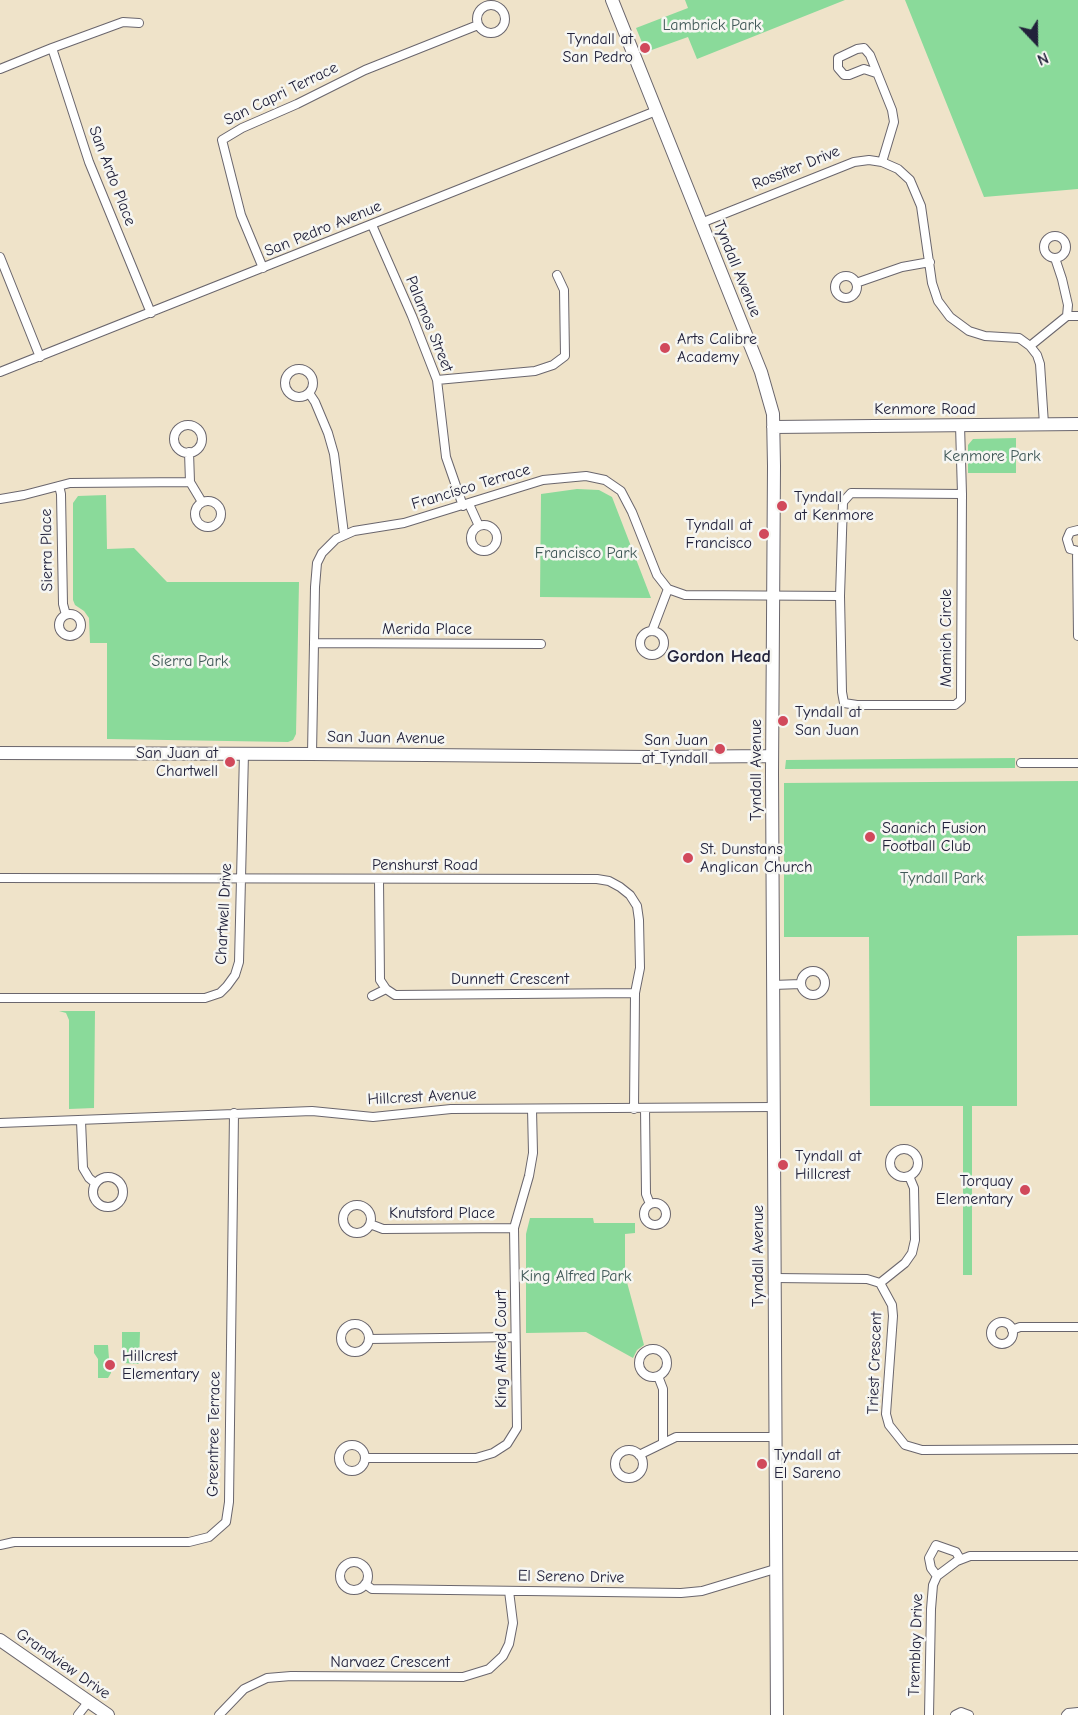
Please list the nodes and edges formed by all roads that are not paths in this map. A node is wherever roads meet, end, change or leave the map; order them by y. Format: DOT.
graph roads {
  1 [pos="612,0"];
  2 [pos="139,23"];
  3 [pos="478,25"];
  4 [pos="52,48"];
  5 [pos="0,69"];
  6 [pos="876,73"];
  7 [pos="656,111"];
  8 [pos="882,162"];
  9 [pos="701,223"];
  10 [pos="372,225"];
  11 [pos="0,257"];
  12 [pos="1055,258"];
  13 [pos="930,262"];
  14 [pos="263,268"];
  15 [pos="557,275"];
  16 [pos="856,283"];
  17 [pos="151,313"];
  18 [pos="1067,316"];
  19 [pos="1078,316"];
  20 [pos="1030,346"];
  21 [pos="40,357"];
  22 [pos="0,372"];
  23 [pos="437,380"];
  24 [pos="309,393"];
  25 [pos="1078,423"];
  26 [pos="1044,424"];
  27 [pos="960,425"];
  28 [pos="773,427"];
  29 [pos="189,452"];
  30 [pos="190,482"];
  31 [pos="59,486"];
  32 [pos="962,494"];
  33 [pos="0,499"];
  34 [pos="202,502"];
  35 [pos="466,505"];
  36 [pos="479,526"];
  37 [pos="1078,530"];
  38 [pos="344,534"];
  39 [pos="1078,551"];
  40 [pos="668,588"];
  41 [pos="773,596"];
  42 [pos="840,596"];
  43 [pos="66,615"];
  44 [pos="652,631"];
  45 [pos="1078,636"];
  46 [pos="314,644"];
  47 [pos="541,644"];
  48 [pos="0,753"];
  49 [pos="244,753"];
  50 [pos="312,754"];
  51 [pos="772,756"];
  52 [pos="1021,763"];
  53 [pos="1078,763"];
  54 [pos="0,878"];
  55 [pos="241,879"];
  56 [pos="379,880"];
  57 [pos="801,984"];
  58 [pos="773,985"];
  59 [pos="386,989"];
  60 [pos="635,993"];
  61 [pos="372,996"];
  62 [pos="0,998"];
  63 [pos="774,1107"];
  64 [pos="634,1108"];
  65 [pos="645,1108"];
  66 [pos="532,1109"];
  67 [pos="234,1113"];
  68 [pos="81,1121"];
  69 [pos="0,1123"];
  70 [pos="909,1176"];
  71 [pos="95,1184"];
  72 [pos="650,1204"];
  73 [pos="370,1224"];
  74 [pos="514,1228"];
  75 [pos="775,1278"];
  76 [pos="880,1283"];
  77 [pos="1078,1327"];
  78 [pos="1012,1330"];
  79 [pos="515,1337"];
  80 [pos="369,1339"];
  81 [pos="658,1376"];
  82 [pos="774,1437"];
  83 [pos="663,1442"];
  84 [pos="1078,1449"];
  85 [pos="639,1455"];
  86 [pos="366,1458"];
  87 [pos="0,1545"];
  88 [pos="1078,1556"];
  89 [pos="960,1559"];
  90 [pos="775,1569"];
  91 [pos="937,1576"];
  92 [pos="365,1584"];
  93 [pos="509,1591"];
  94 [pos="0,1640"];
  95 [pos="89,1701"];
  96 [pos="1078,1712"];
  97 [pos="78,1715"];
  98 [pos="108,1715"];
  99 [pos="219,1715"];
  100 [pos="777,1715"];
  101 [pos="929,1715"];
  102 [pos="955,1715"];
  103 [pos="969,1715"];
  104 [pos="1066,1715"];
  1 -- 7 [label="street, Tyndall Avenue"];
  2 -- 4 [label="street"];
  3 -- 14 [label="street, San Capri Terrace"];
  4 -- 5 [label="street"];
  4 -- 17 [label="street, San Ardo Place"];
  6 -- 6 [label="street"];
  6 -- 8 [label="street"];
  7 -- 9 [label="street, Tyndall Avenue"];
  7 -- 10 [label="street, San Pedro Avenue"];
  8 -- 9 [label="street, Rossiter Drive"];
  8 -- 13 [label="street"];
  9 -- 28 [label="street, Tyndall Avenue"];
  10 -- 14 [label="street, San Pedro Avenue"];
  10 -- 23 [label="street, Palamos Street"];
  11 -- 21 [label="street"];
  12 -- 18 [label="street"];
  13 -- 16 [label="street"];
  13 -- 20 [label="street"];
  14 -- 17 [label="street, San Pedro Avenue"];
  15 -- 23 [label="street"];
  17 -- 21 [label="street, San Pedro Avenue"];
  18 -- 19 [label="street"];
  18 -- 20 [label="street"];
  20 -- 26 [label="street"];
  21 -- 22 [label="street, San Pedro Avenue"];
  23 -- 35 [label="street, Palamos Street"];
  24 -- 38 [label="street"];
  25 -- 26 [label="street, Kenmore Road"];
  26 -- 27 [label="street, Kenmore Road"];
  27 -- 28 [label="street, Kenmore Road"];
  27 -- 32 [label="street, Mamich Circle"];
  28 -- 41 [label="street, Tyndall Avenue"];
  29 -- 30 [label="street"];
  30 -- 31 [label="street"];
  30 -- 34 [label="street"];
  31 -- 33 [label="street"];
  31 -- 43 [label="street, Sierra Place"];
  32 -- 42 [label="street, Mamich Circle"];
  32 -- 42 [label="street, Mamich Circle"];
  35 -- 36 [label="street, Palamos Street"];
  35 -- 38 [label="street, Francisco Terrace"];
  35 -- 40 [label="street, Francisco Terrace"];
  37 -- 39 [label="street"];
  38 -- 46 [label="street"];
  39 -- 45 [label="street"];
  40 -- 41 [label="street"];
  40 -- 44 [label="street"];
  41 -- 42 [label="street"];
  41 -- 51 [label="street, Tyndall Avenue"];
  46 -- 47 [label="street, Merida Place"];
  46 -- 50 [label="street"];
  48 -- 49 [label="street, San Juan Avenue"];
  49 -- 50 [label="street, San Juan Avenue"];
  49 -- 55 [label="street, Chartwell Drive"];
  50 -- 51 [label="street, San Juan Avenue"];
  51 -- 58 [label="street, Tyndall Avenue"];
  52 -- 53 [label="street"];
  54 -- 55 [label="street, Penshurst Road"];
  55 -- 56 [label="street, Penshurst Road"];
  55 -- 62 [label="street, Chartwell Drive"];
  56 -- 59 [label="street"];
  56 -- 60 [label="street, Penshurst Road"];
  57 -- 58 [label="street"];
  58 -- 63 [label="street, Tyndall Avenue"];
  59 -- 60 [label="street, Dunnett Crescent"];
  59 -- 61 [label="street"];
  60 -- 64 [label="street, Penshurst Road"];
  63 -- 65 [label="street, Hillcrest Avenue"];
  63 -- 75 [label="street, Tyndall Avenue"];
  64 -- 65 [label="street, Hillcrest Avenue"];
  64 -- 66 [label="street, Hillcrest Avenue"];
  65 -- 72 [label="street"];
  66 -- 67 [label="street, Hillcrest Avenue"];
  66 -- 74 [label="street, King Alfred Court"];
  67 -- 68 [label="street, Hillcrest Avenue"];
  67 -- 87 [label="street, Greentree Terrace"];
  68 -- 69 [label="street, Hillcrest Avenue"];
  68 -- 71 [label="street"];
  70 -- 76 [label="street"];
  73 -- 74 [label="street, Knutsford Place"];
  74 -- 79 [label="street, King Alfred Court"];
  75 -- 76 [label="street"];
  75 -- 82 [label="street, Tyndall Avenue"];
  76 -- 84 [label="street, Triest Crescent"];
  77 -- 78 [label="street"];
  79 -- 80 [label="street"];
  79 -- 86 [label="street, King Alfred Court"];
  81 -- 83 [label="street"];
  82 -- 83 [label="street"];
  82 -- 90 [label="street, Tyndall Avenue"];
  83 -- 85 [label="street"];
  88 -- 89 [label="street"];
  89 -- 91 [label="street, Tremblay Drive"];
  89 -- 91 [label="street, Tremblay Drive"];
  90 -- 93 [label="street, El Sereno Drive"];
  90 -- 100 [label="street, Tyndall Avenue"];
  91 -- 101 [label="street, Tremblay Drive"];
  92 -- 93 [label="street, El Sereno Drive"];
  93 -- 99 [label="street, Narvaez Crescent"];
  94 -- 95 [label="street, Grandview Drive"];
  95 -- 97 [label="street"];
  95 -- 98 [label="street, Grandview Drive"];
  96 -- 104 [label="street"];
  102 -- 103 [label="street"];
}
